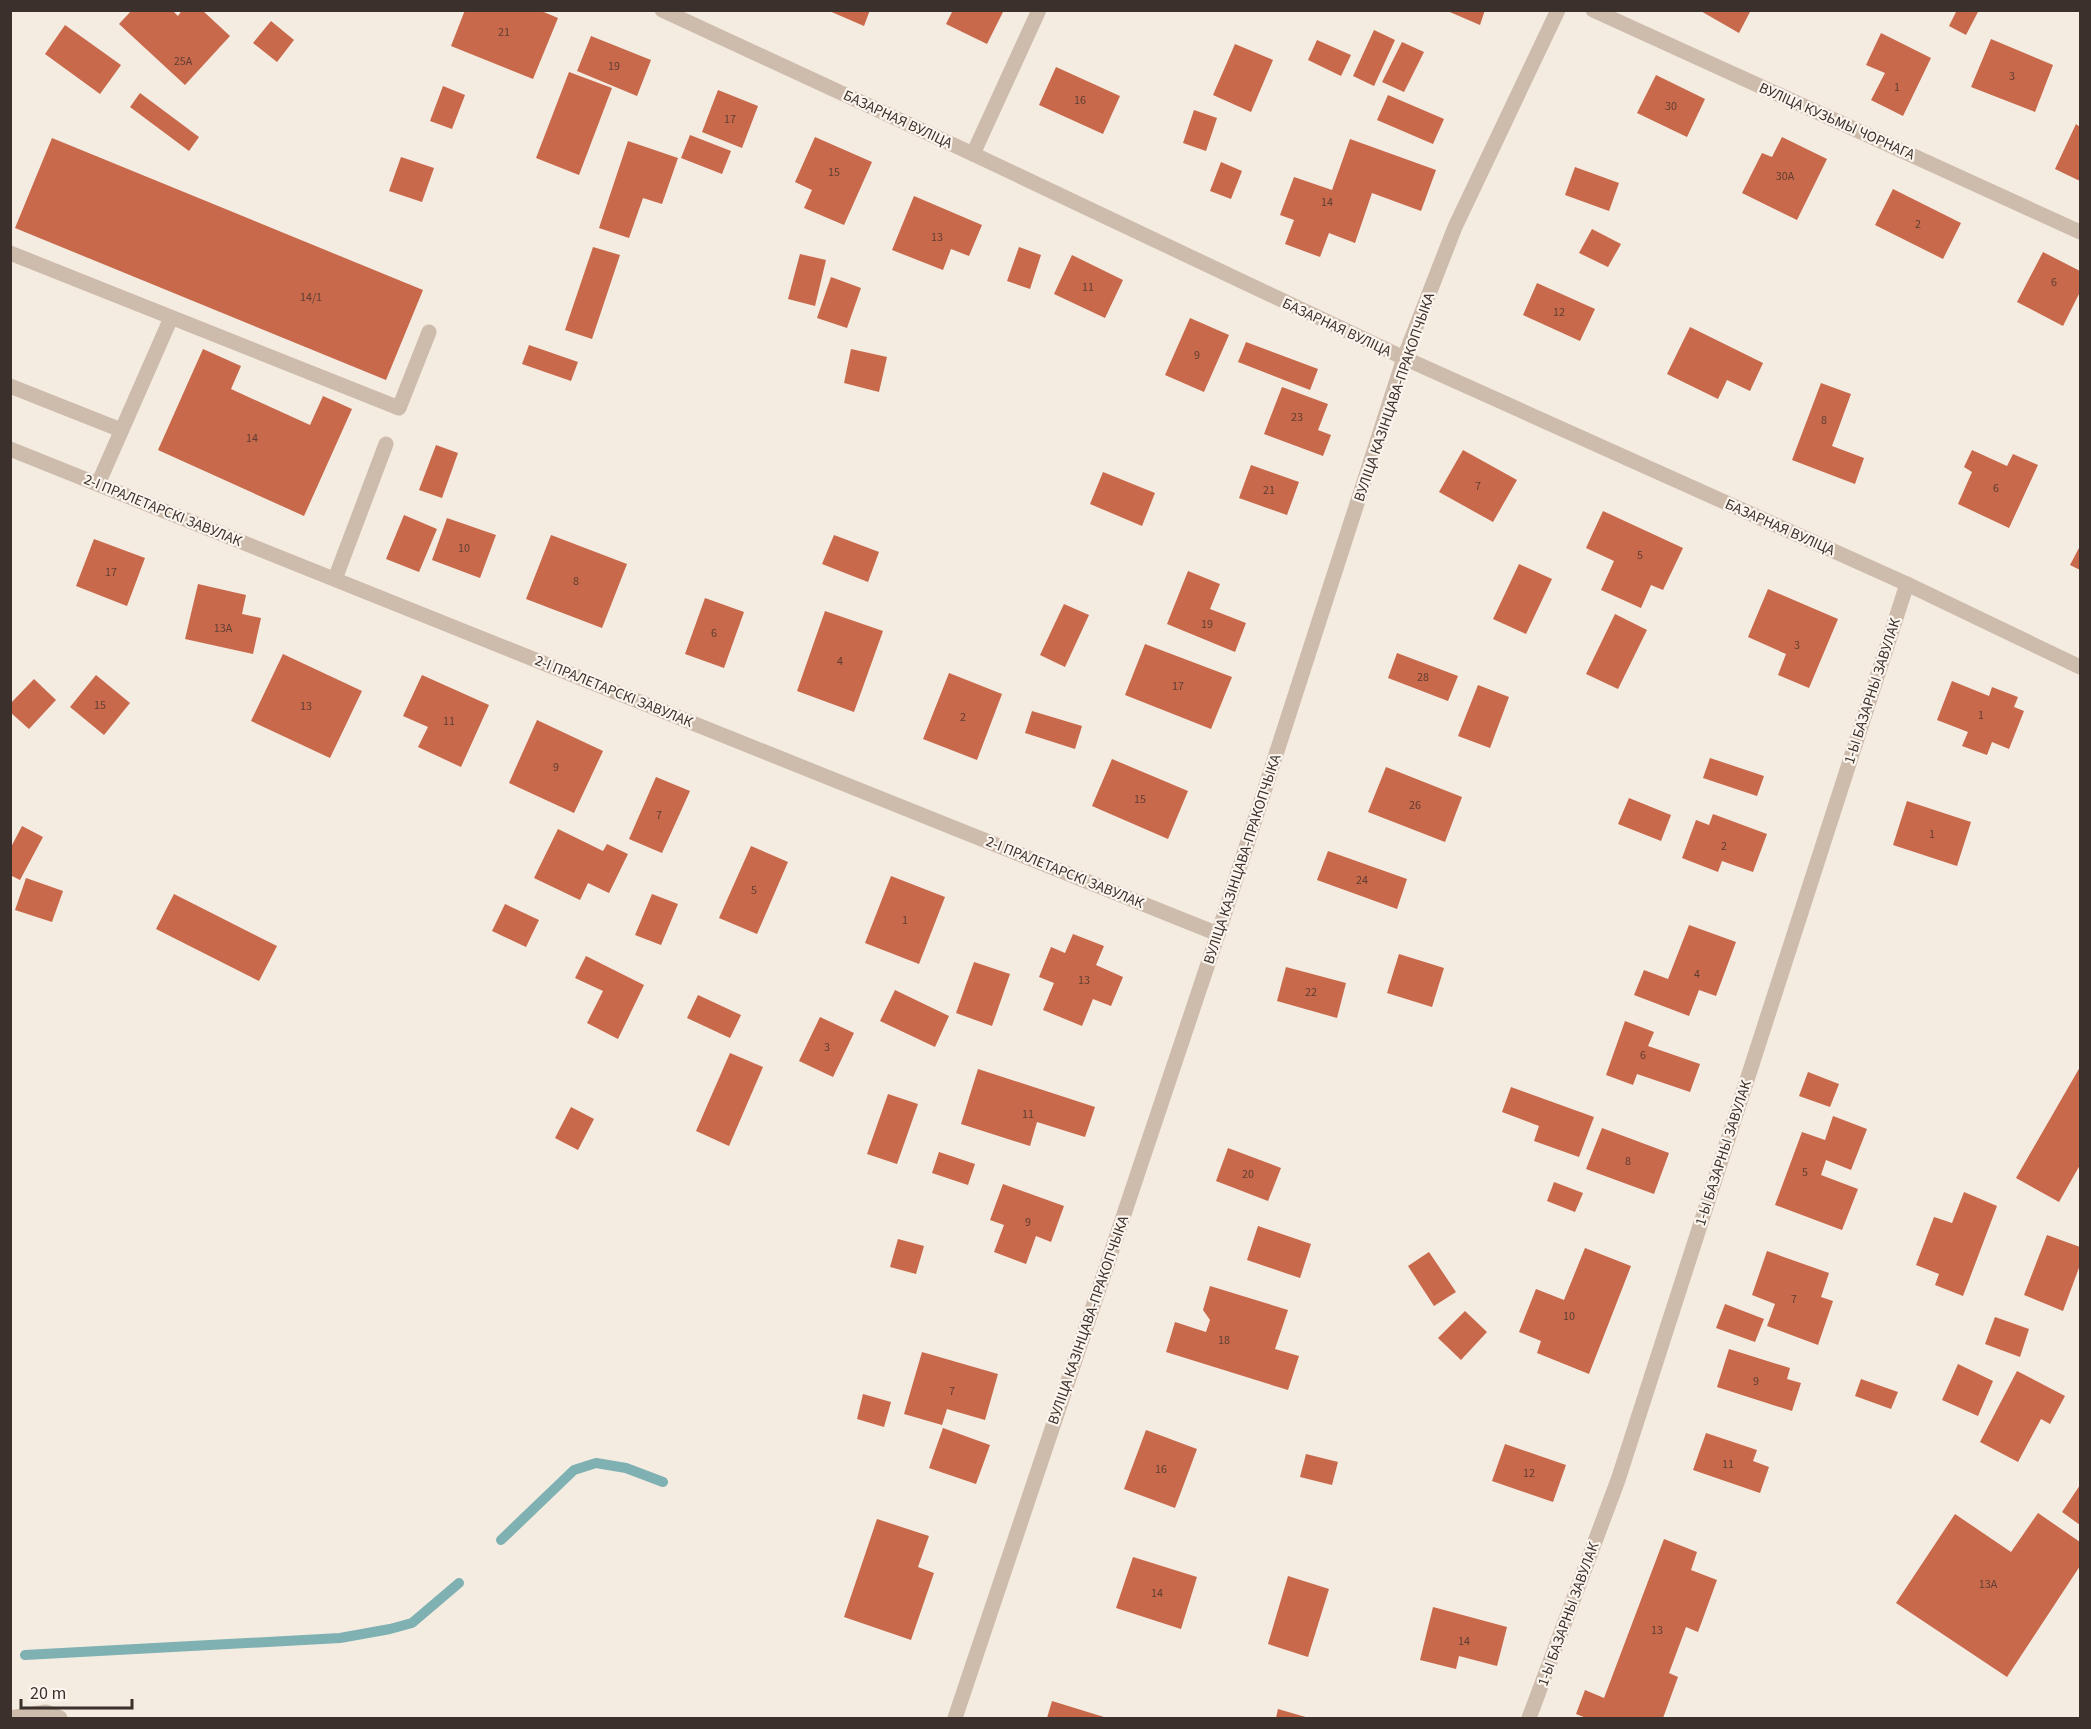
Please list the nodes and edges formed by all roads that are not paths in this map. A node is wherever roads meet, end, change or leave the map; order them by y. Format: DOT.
graph roads {
  1 [pos="662,10"];
  2 [pos="1039,10"];
  3 [pos="1558,10"];
  4 [pos="1593,10"];
  5 [pos="973,154"];
  6 [pos="2080,232"];
  7 [pos="10,253"];
  8 [pos="171,318"];
  9 [pos="429,332"];
  10 [pos="1404,358"];
  11 [pos="10,386"];
  12 [pos="121,430"];
  13 [pos="386,444"];
  14 [pos="10,449"];
  15 [pos="98,484"];
  16 [pos="335,579"];
  17 [pos="1907,584"];
  18 [pos="2080,667"];
  19 [pos="1218,934"];
  20 [pos="10,1718"];
  21 [pos="60,1719"];
  22 [pos="955,1719"];
  23 [pos="1529,1719"];
  1 -- 5 [label="street, БАЗАРНАЯ ВУЛІЦА"];
  2 -- 5 [label="street"];
  3 -- 10 [label="street, ВУЛІЦА КАЗІНЦАВА-ПРАКОПЧЫКА"];
  4 -- 6 [label="street, ВУЛІЦА КУЗЬМЫ ЧОРНАГА"];
  5 -- 10 [label="street, БАЗАРНАЯ ВУЛІЦА"];
  7 -- 8 [label="street"];
  8 -- 9 [label="street"];
  8 -- 12 [label="street"];
  10 -- 17 [label="street, БАЗАРНАЯ ВУЛІЦА"];
  10 -- 19 [label="street, ВУЛІЦА КАЗІНЦАВА-ПРАКОПЧЫКА"];
  11 -- 12 [label="street"];
  12 -- 15 [label="street"];
  13 -- 16 [label="street"];
  14 -- 15 [label="street, 2-І ПРАЛЕТАРСКІ ЗАВУЛАК"];
  15 -- 16 [label="street, 2-І ПРАЛЕТАРСКІ ЗАВУЛАК"];
  16 -- 19 [label="street, 2-І ПРАЛЕТАРСКІ ЗАВУЛАК"];
  17 -- 18 [label="street, БАЗАРНАЯ ВУЛІЦА"];
  17 -- 23 [label="street, 1-Ы БАЗАРНЫ ЗАВУЛАК"];
  19 -- 22 [label="street, ВУЛІЦА КАЗІНЦАВА-ПРАКОПЧЫКА"];
  20 -- 21 [label="street"];
}
